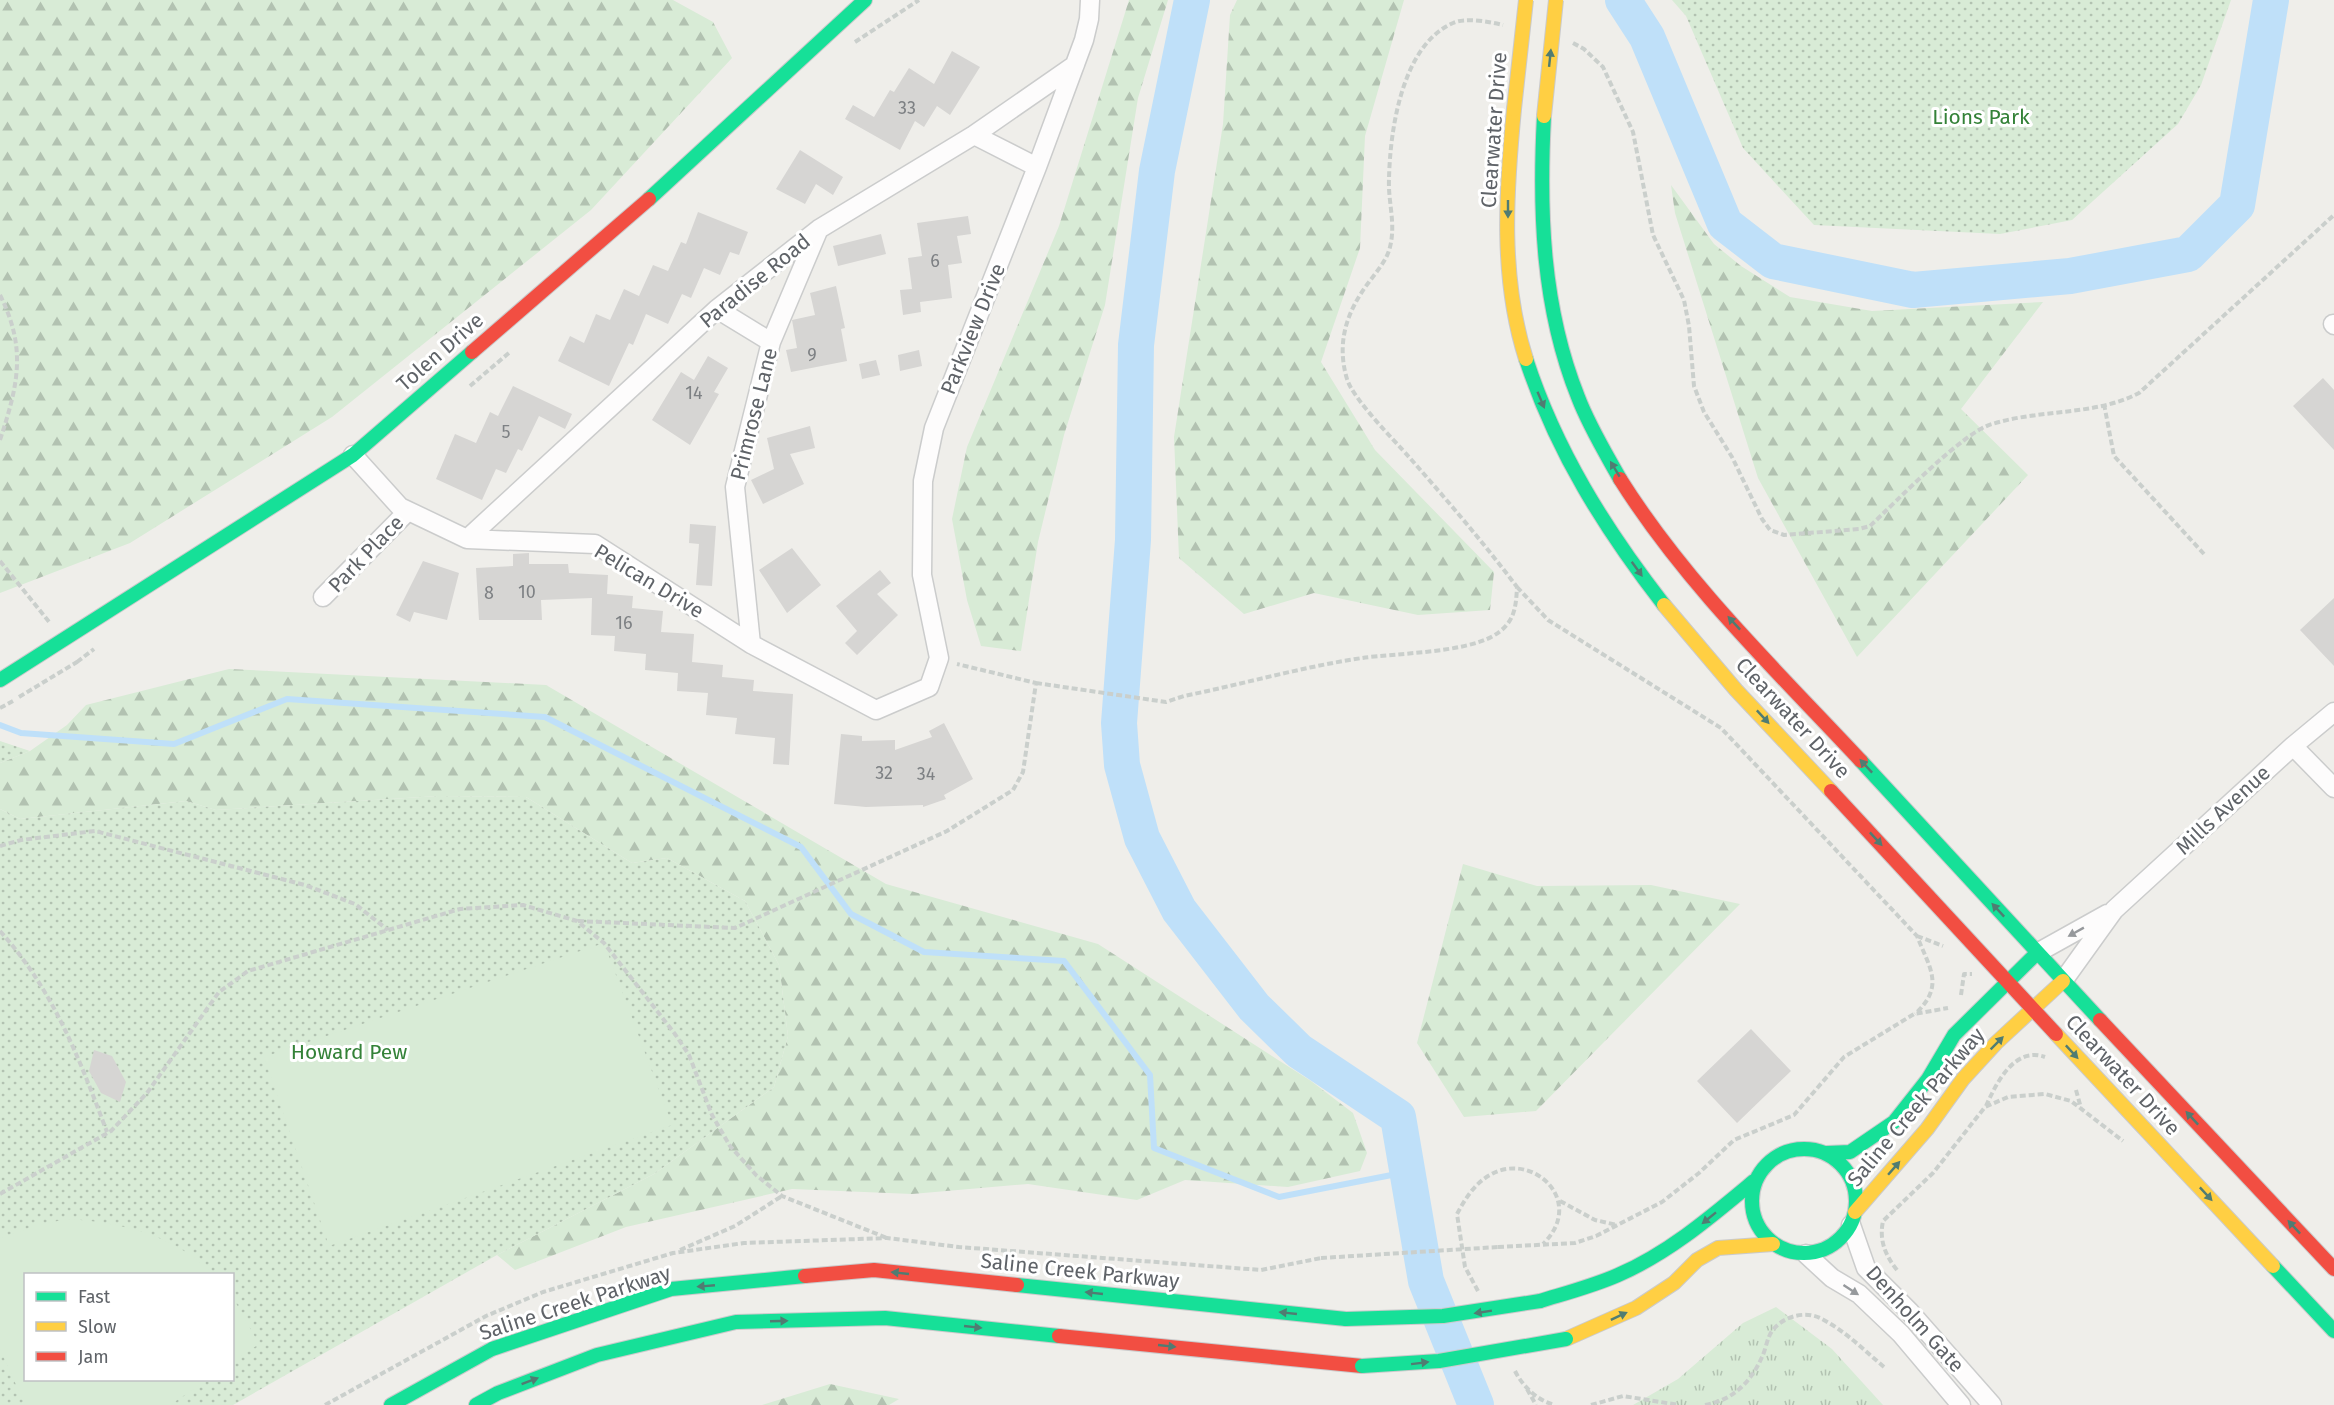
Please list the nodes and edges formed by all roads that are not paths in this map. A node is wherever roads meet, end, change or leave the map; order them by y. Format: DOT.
graph roads {
  1 [pos="865,0"];
  2 [pos="1089,0"];
  3 [pos="1526,0"];
  4 [pos="1556,0"];
  5 [pos="1075,65"];
  6 [pos="974,135"];
  7 [pos="1037,167"];
  8 [pos="819,229"];
  9 [pos="717,309"];
  10 [pos="771,342"];
  11 [pos="353,455"];
  12 [pos="408,511"];
  13 [pos="467,539"];
  14 [pos="323,597"];
  15 [pos="752,644"];
  16 [pos="937,664"];
  17 [pos="0,680"];
  18 [pos="2334,712"];
  19 [pos="2292,746"];
  20 [pos="2334,788"];
  21 [pos="2114,910"];
  22 [pos="2037,953"];
  23 [pos="2063,981"];
  24 [pos="2007,982"];
  25 [pos="2032,1009"];
  26 [pos="1827,1153"];
  27 [pos="1754,1181"];
  28 [pos="1853,1219"];
  29 [pos="1773,1244"];
  30 [pos="1806,1254"];
  31 [pos="2334,1269"];
  32 [pos="2334,1331"];
  33 [pos="391,1405"];
  34 [pos="477,1405"];
  35 [pos="1961,1405"];
  36 [pos="1992,1405"];
  1 -- 11 [label="main road, Tolen Drive"];
  2 -- 5 [label="street, Parkview Drive"];
  3 -- 24 [label="main road, Clearwater Drive, one-way, bridge"];
  22 -- 4 [label="main road, Clearwater Drive, one-way, bridge"];
  5 -- 6 [label="street, Paradise Road"];
  5 -- 7 [label="street, Parkview Drive"];
  6 -- 7 [label="street"];
  6 -- 8 [label="street, Paradise Road"];
  7 -- 16 [label="street, Parkview Drive"];
  8 -- 9 [label="street, Paradise Road"];
  8 -- 10 [label="street, Primrose Lane"];
  9 -- 10 [label="street"];
  9 -- 13 [label="street, Paradise Road"];
  10 -- 15 [label="street, Primrose Lane"];
  11 -- 12 [label="street, Pelican Drive"];
  11 -- 17 [label="main road, Tolen Drive"];
  12 -- 13 [label="street, Pelican Drive"];
  12 -- 14 [label="street, Park Place"];
  13 -- 15 [label="street, Pelican Drive"];
  15 -- 16 [label="street, Pelican Drive"];
  18 -- 19 [label="street, Mills Avenue"];
  19 -- 20 [label="street"];
  19 -- 21 [label="street, Mills Avenue"];
  21 -- 22 [label="street, Mills Avenue, one-way"];
  21 -- 23 [label="street, Mills Avenue"];
  22 -- 23 [label="main road, Clearwater Drive"];
  22 -- 24 [label="main road, Saline Creek Parkway"];
  23 -- 25 [label="main road, Saline Creek Parkway"];
  31 -- 23 [label="main road, Clearwater Drive, one-way"];
  24 -- 25 [label="main road, Clearwater Drive"];
  24 -- 26 [label="main road, Saline Creek Parkway"];
  28 -- 25 [label="main road, Saline Creek Parkway, one-way"];
  25 -- 32 [label="main road, Clearwater Drive, one-way"];
  26 -- 27 [label="main road"];
  26 -- 28 [label="main road"];
  27 -- 29 [label="main road"];
  27 -- 33 [label="main road, Saline Creek Parkway, one-way, bridge"];
  28 -- 30 [label="main road"];
  28 -- 36 [label="street, Denholm Gate"];
  29 -- 30 [label="main road"];
  34 -- 29 [label="main road, one-way, bridge"];
  30 -- 35 [label="street, Denholm Gate, one-way"];
}
